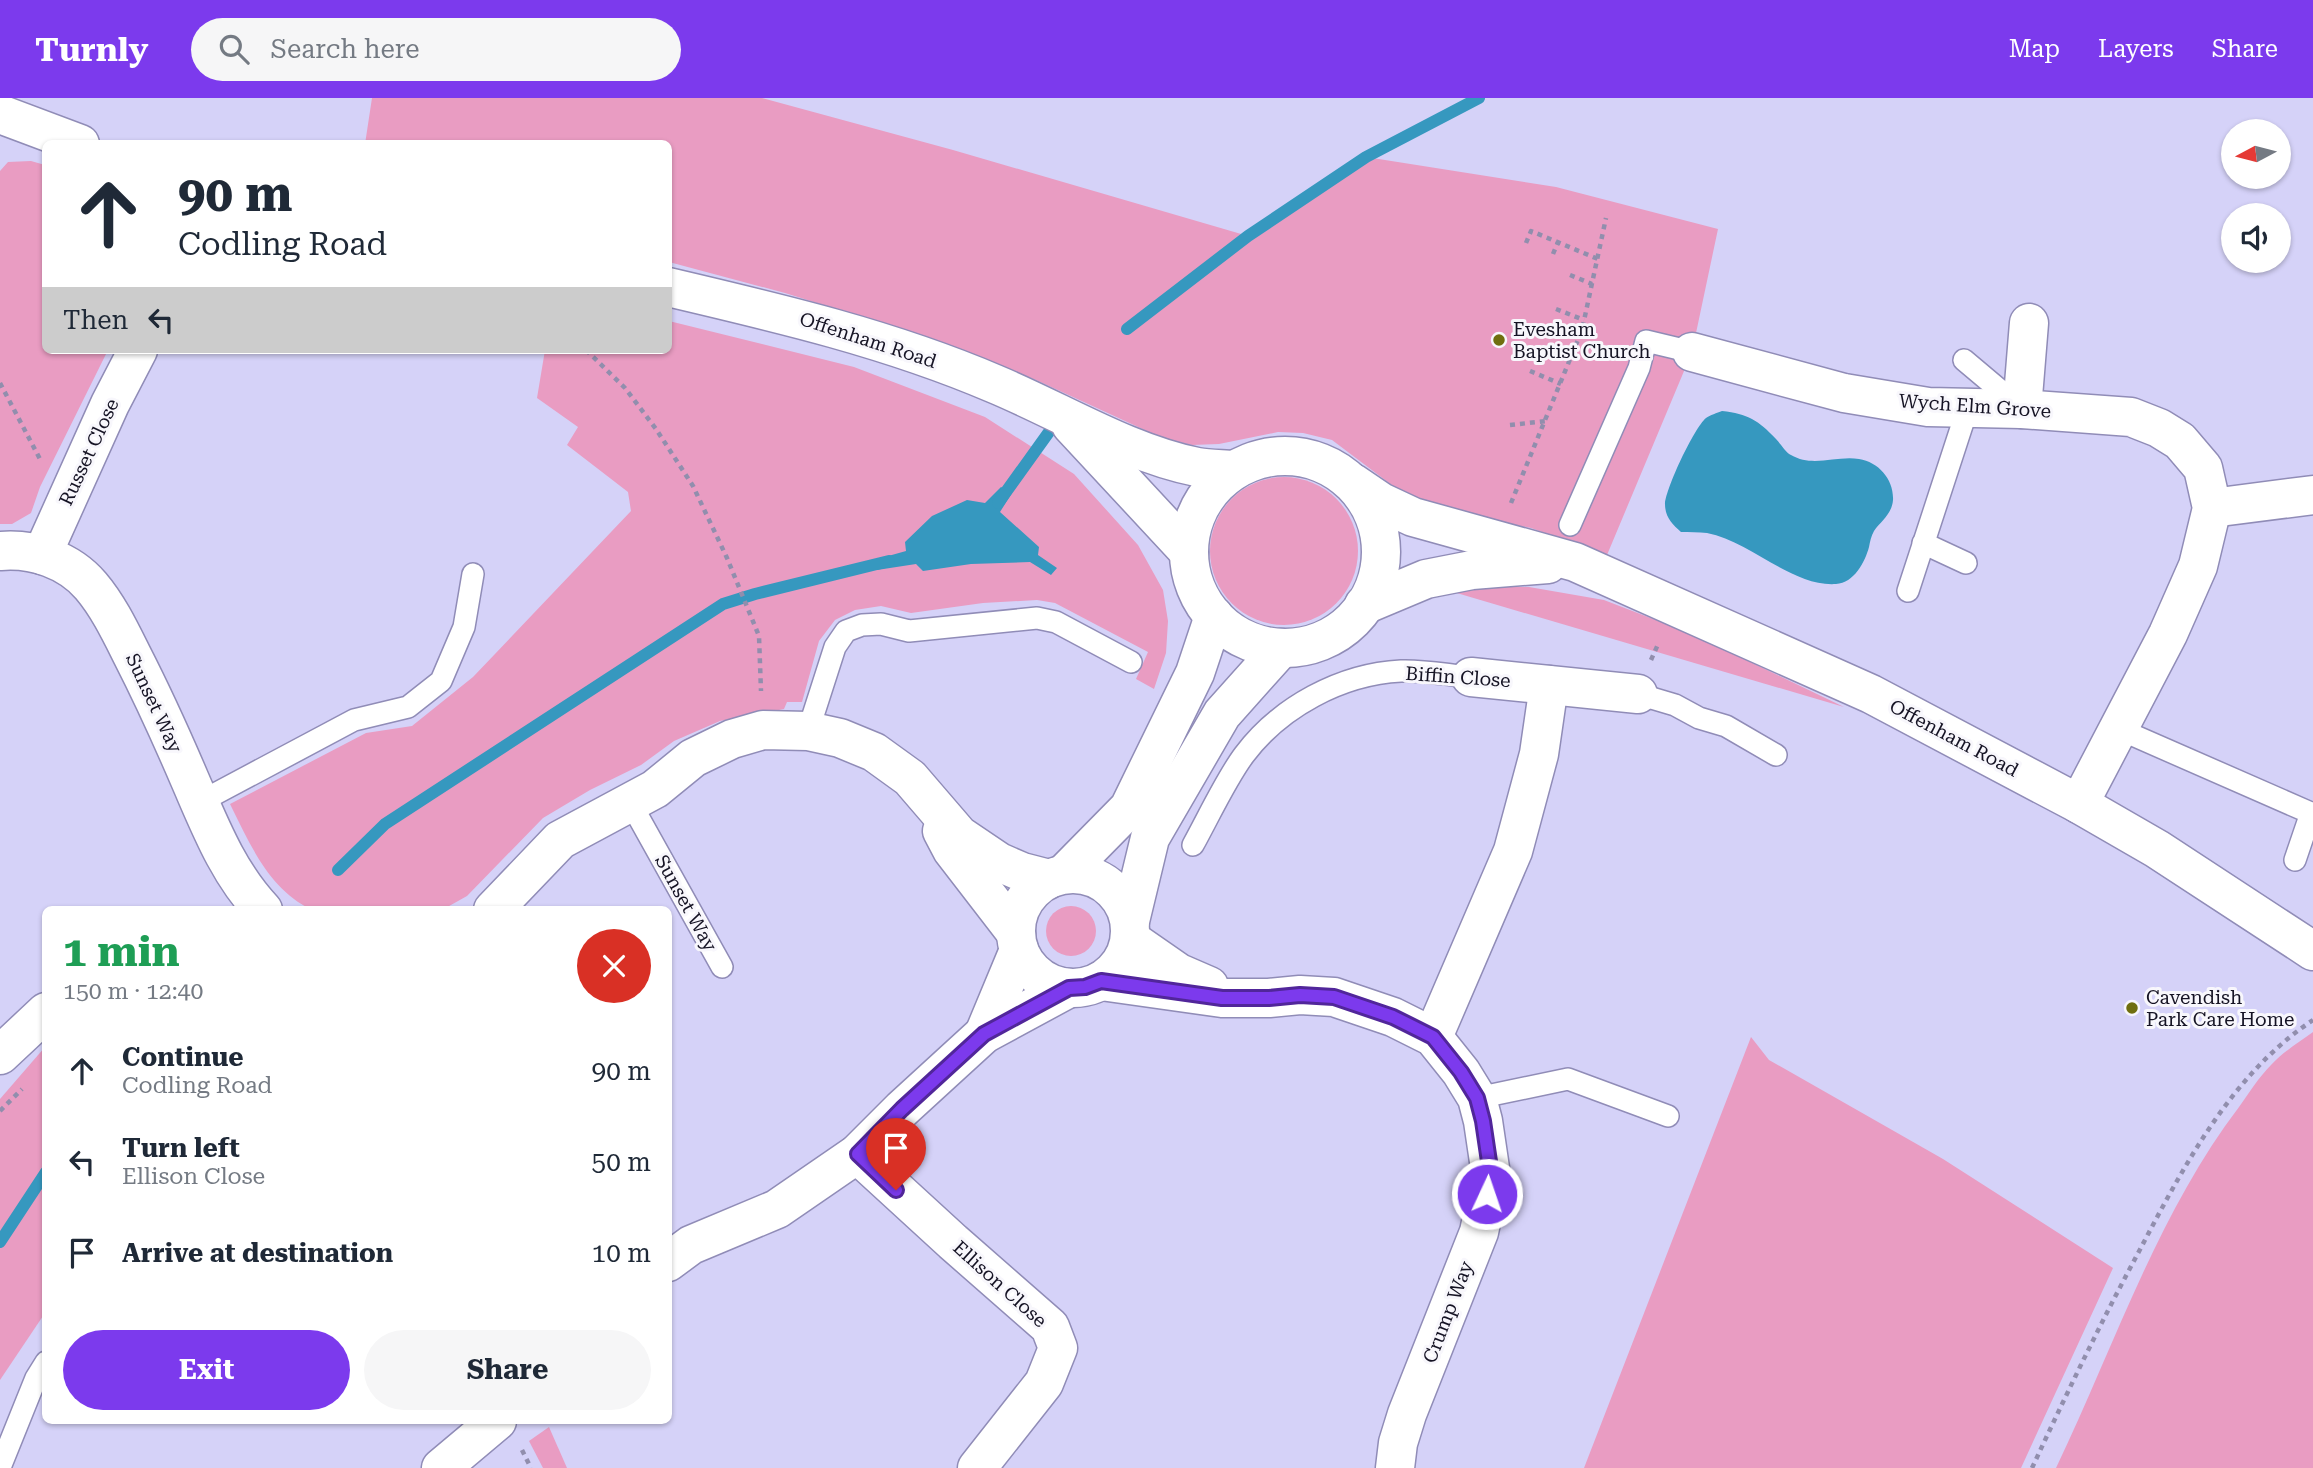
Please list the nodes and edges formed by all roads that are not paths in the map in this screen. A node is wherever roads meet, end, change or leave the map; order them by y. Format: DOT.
graph roads {
  1 [pos="1,118"];
  2 [pos="68,140"];
  3 [pos="672,288"];
  4 [pos="2029,323"];
  5 [pos="1692,352"];
  6 [pos="136,354"];
  7 [pos="1964,360"];
  8 [pos="1968,407"];
  9 [pos="2022,409"];
  10 [pos="1061,415"];
  11 [pos="1234,470"];
  12 [pos="1353,483"];
  13 [pos="2313,495"];
  14 [pos="2212,508"];
  15 [pos="1570,524"];
  16 [pos="1923,543"];
  17 [pos="0,551"];
  18 [pos="1189,552"];
  19 [pos="42,555"];
  20 [pos="1575,562"];
  21 [pos="1966,563"];
  22 [pos="473,574"];
  23 [pos="1908,591"];
  24 [pos="1364,605"];
  25 [pos="1214,616"];
  26 [pos="1281,648"];
  27 [pos="1131,662"];
  28 [pos="1471,677"];
  29 [pos="1549,685"];
  30 [pos="1638,694"];
  31 [pos="2119,729"];
  32 [pos="808,731"];
  33 [pos="1776,755"];
  34 [pos="922,792"];
  35 [pos="200,802"];
  36 [pos="630,802"];
  37 [pos="2078,804"];
  38 [pos="2312,814"];
  39 [pos="1193,845"];
  40 [pos="2295,860"];
  41 [pos="1056,876"];
  42 [pos="259,906"];
  43 [pos="497,906"];
  44 [pos="1130,930"];
  45 [pos="1018,942"];
  46 [pos="2313,951"];
  47 [pos="722,967"];
  48 [pos="1085,985"];
  49 [pos="1237,997"];
  50 [pos="42,1016"];
  51 [pos="984,1034"];
  52 [pos="1433,1037"];
  53 [pos="0,1055"];
  54 [pos="1477,1098"];
  55 [pos="1668,1116"];
  56 [pos="858,1154"];
  57 [pos="672,1259"];
  58 [pos="42,1368"];
  59 [pos="493,1424"];
  60 [pos="1,1465"];
  61 [pos="441,1468"];
  62 [pos="977,1468"];
  63 [pos="1395,1468"];
  1 -- 2 [label="street"];
  3 -- 10 [label="street, Offenham Road"];
  4 -- 9 [label="street"];
  5 -- 8 [label="street, Wych Elm Grove"];
  5 -- 15 [label="lane"];
  6 -- 19 [label="street, Russet Close"];
  7 -- 9 [label="lane"];
  8 -- 9 [label="street, Wych Elm Grove"];
  8 -- 16 [label="lane"];
  9 -- 14 [label="street, Wych Elm Grove"];
  10 -- 11 [label="street, Offenham Road"];
  10 -- 18 [label="street, Offenham Road"];
  11 -- 12 [label="street"];
  11 -- 18 [label="street"];
  12 -- 20 [label="street, Offenham Road"];
  12 -- 24 [label="street"];
  13 -- 14 [label="street"];
  14 -- 31 [label="street, Wych Elm Grove"];
  16 -- 21 [label="lane"];
  16 -- 23 [label="lane"];
  17 -- 19 [label="street, Sunset Way"];
  18 -- 25 [label="street"];
  19 -- 35 [label="street, Sunset Way"];
  20 -- 24 [label="street, Offenham Road"];
  20 -- 37 [label="street, Offenham Road"];
  22 -- 35 [label="lane"];
  24 -- 26 [label="street"];
  25 -- 26 [label="street"];
  25 -- 41 [label="street"];
  26 -- 44 [label="street"];
  27 -- 32 [label="lane"];
  28 -- 29 [label="street, Biffin Close"];
  28 -- 39 [label="lane, Biffin Close"];
  29 -- 30 [label="street, Biffin Close"];
  29 -- 52 [label="street"];
  30 -- 33 [label="lane, Biffin Close"];
  31 -- 37 [label="street, Wych Elm Grove"];
  31 -- 38 [label="lane"];
  32 -- 34 [label="street"];
  32 -- 36 [label="street"];
  34 -- 41 [label="street"];
  34 -- 45 [label="street"];
  35 -- 42 [label="street, Sunset Way"];
  36 -- 43 [label="street"];
  36 -- 47 [label="lane, Sunset Way"];
  37 -- 46 [label="street, Offenham Road"];
  38 -- 40 [label="lane"];
  41 -- 44 [label="street"];
  41 -- 45 [label="street"];
  44 -- 48 [label="street"];
  44 -- 49 [label="street, Crump Way"];
  45 -- 48 [label="street"];
  45 -- 51 [label="street"];
  48 -- 49 [label="street, Crump Way"];
  48 -- 51 [label="street"];
  49 -- 52 [label="street, Crump Way"];
  50 -- 53 [label="street"];
  51 -- 56 [label="street"];
  52 -- 54 [label="street, Crump Way"];
  54 -- 55 [label="lane"];
  54 -- 63 [label="street, Crump Way"];
  56 -- 57 [label="street"];
  56 -- 62 [label="street, Ellison Close"];
  58 -- 60 [label="lane"];
  59 -- 61 [label="street"];
}
